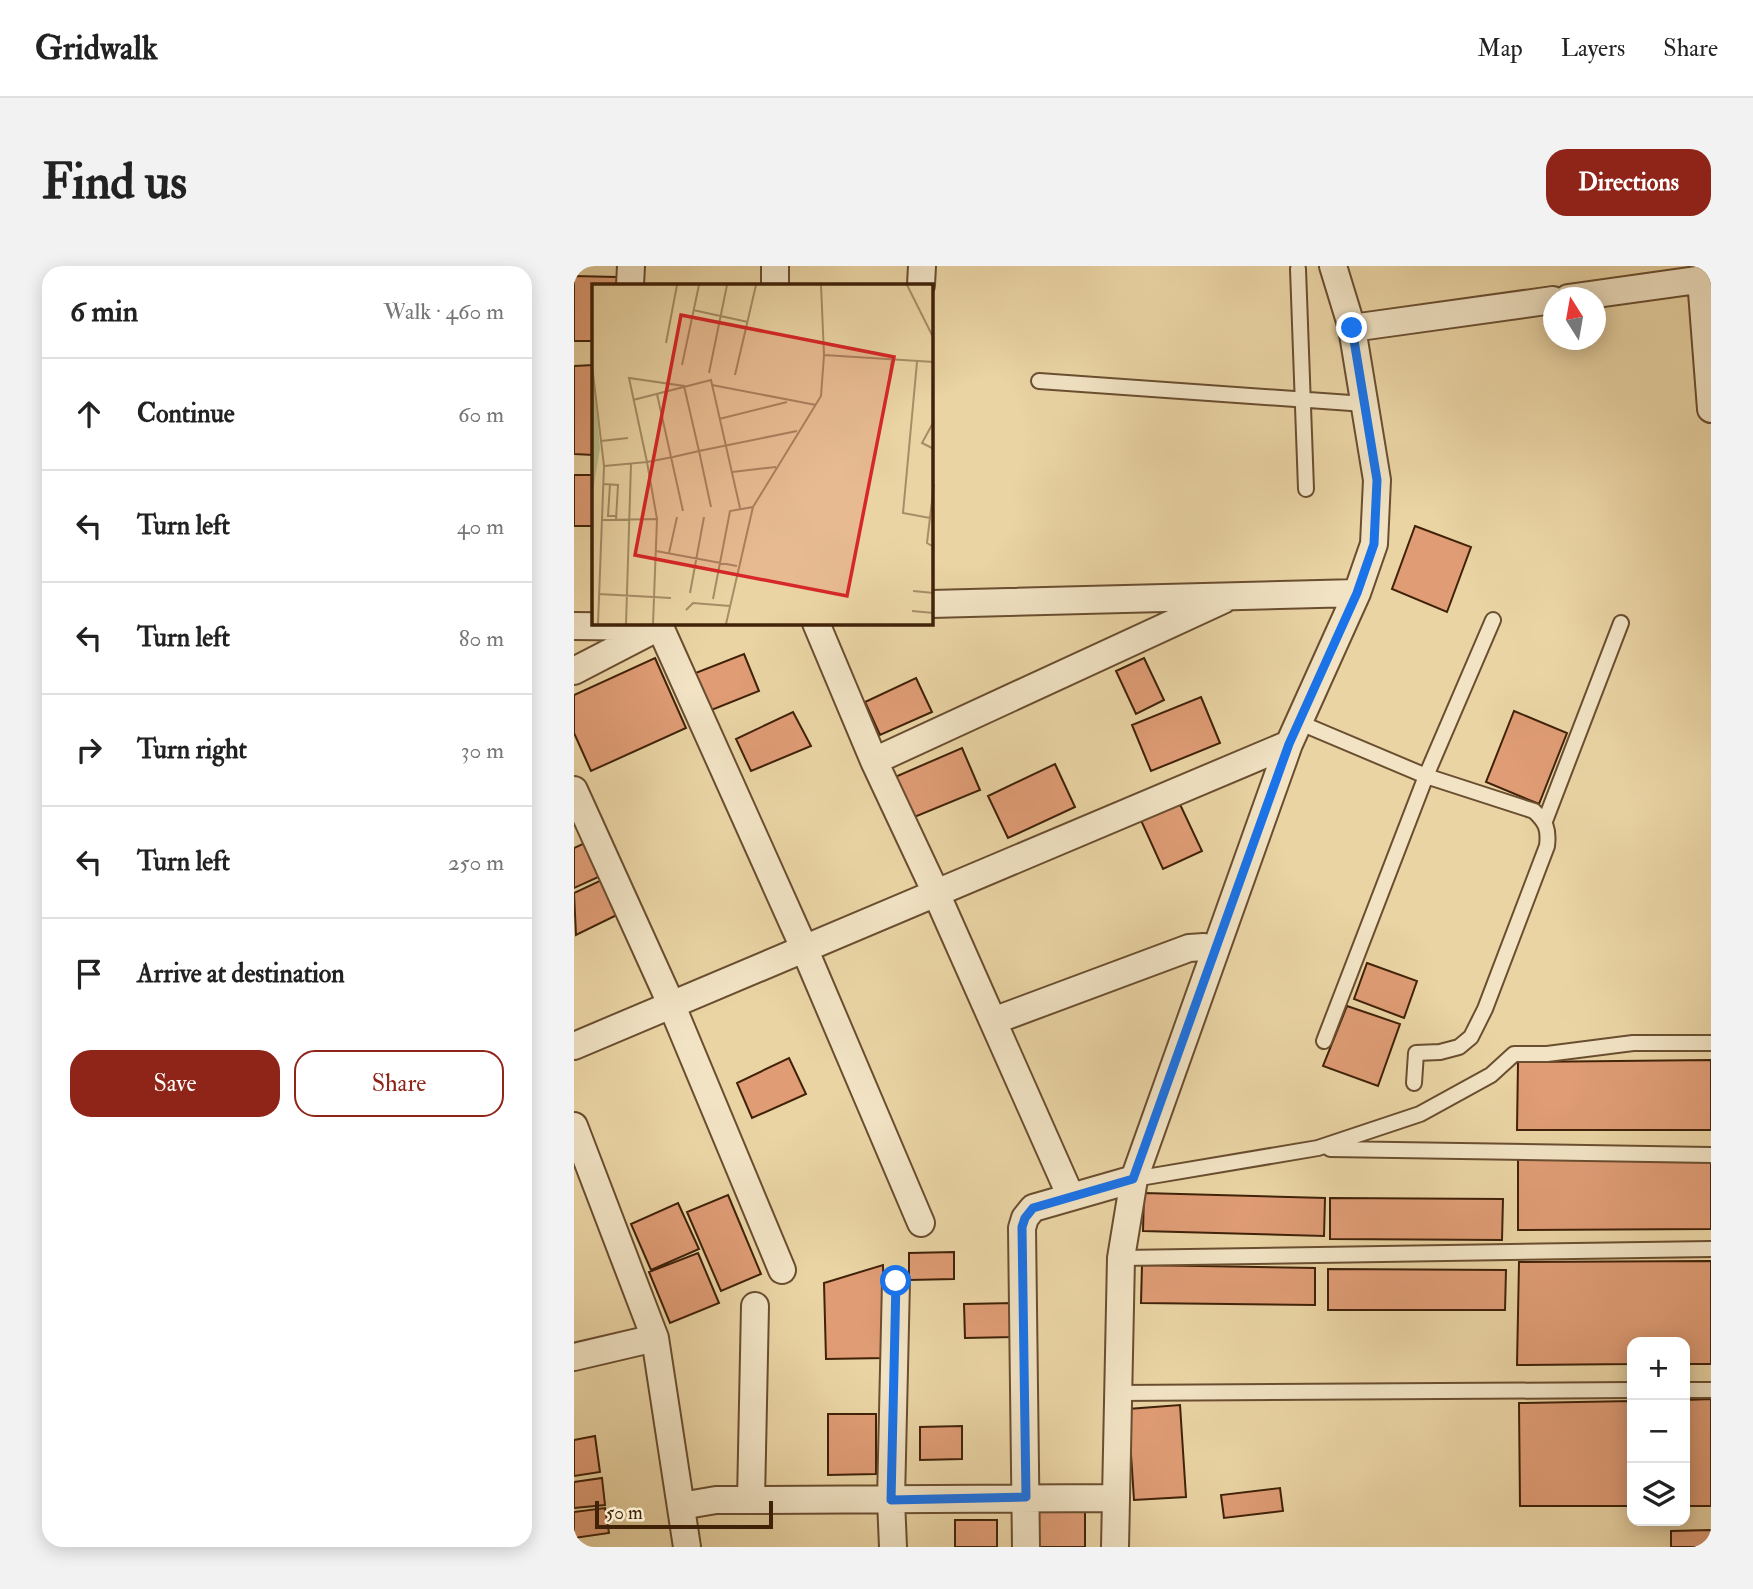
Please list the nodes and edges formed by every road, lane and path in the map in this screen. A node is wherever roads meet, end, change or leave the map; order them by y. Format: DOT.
graph roads {
  1 [pos="631,266"];
  2 [pos="775,266"];
  3 [pos="922,266"];
  4 [pos="1333,266"];
  5 [pos="1298,270"];
  6 [pos="1706,278"];
  7 [pos="630,284"];
  8 [pos="775,284"];
  9 [pos="921,284"];
  10 [pos="1606,292"];
  11 [pos="1543,301"];
  12 [pos="1352,328"];
  13 [pos="1039,381"];
  14 [pos="1302,400"];
  15 [pos="1365,404"];
  16 [pos="1711,410"];
  17 [pos="1306,489"];
  18 [pos="1357,593"];
  19 [pos="1234,595"];
  20 [pos="933,604"];
  21 [pos="1493,620"];
  22 [pos="1621,623"];
  23 [pos="663,625"];
  24 [pos="817,625"];
  25 [pos="574,626"];
  26 [pos="574,671"];
  27 [pos="1294,733"];
  28 [pos="874,761"];
  29 [pos="1426,775"];
  30 [pos="574,790"];
  31 [pos="1545,821"];
  32 [pos="936,893"];
  33 [pos="804,948"];
  34 [pos="1215,951"];
  35 [pos="673,1006"];
  36 [pos="993,1021"];
  37 [pos="1325,1041"];
  38 [pos="1711,1043"];
  39 [pos="574,1046"];
  40 [pos="1414,1083"];
  41 [pos="574,1126"];
  42 [pos="1318,1149"];
  43 [pos="1711,1155"];
  44 [pos="1133,1179"];
  45 [pos="1071,1197"];
  46 [pos="920,1223"];
  47 [pos="1711,1249"];
  48 [pos="1121,1258"];
  49 [pos="782,1270"];
  50 [pos="896,1281"];
  51 [pos="755,1306"];
  52 [pos="655,1338"];
  53 [pos="574,1357"];
  54 [pos="1627,1390"];
  55 [pos="1690,1390"];
  56 [pos="1711,1390"];
  57 [pos="1117,1394"];
  58 [pos="1026,1497"];
  59 [pos="1114,1498"];
  60 [pos="751,1500"];
  61 [pos="891,1500"];
  62 [pos="681,1506"];
  63 [pos="687,1547"];
  64 [pos="893,1547"];
  65 [pos="1026,1547"];
  66 [pos="1115,1547"];
  1 -- 7 [label="street"];
  2 -- 8 [label="street"];
  3 -- 9 [label="street"];
  4 -- 12 [label="street"];
  5 -- 14 [label="lane"];
  6 -- 10 [label="street"];
  6 -- 16 [label="street"];
  11 -- 12 [label="street"];
  12 -- 15 [label="street"];
  13 -- 14 [label="lane"];
  14 -- 15 [label="lane"];
  14 -- 17 [label="lane"];
  15 -- 18 [label="street"];
  18 -- 19 [label="street"];
  18 -- 27 [label="street"];
  19 -- 20 [label="street"];
  19 -- 28 [label="street"];
  21 -- 29 [label="lane"];
  22 -- 31 [label="lane"];
  23 -- 25 [label="street"];
  23 -- 26 [label="street"];
  23 -- 33 [label="street"];
  24 -- 28 [label="street"];
  27 -- 29 [label="lane"];
  27 -- 32 [label="street"];
  27 -- 34 [label="street"];
  28 -- 32 [label="street"];
  29 -- 31 [label="lane"];
  29 -- 37 [label="lane"];
  30 -- 35 [label="street"];
  31 -- 40 [label="lane"];
  32 -- 33 [label="street"];
  32 -- 36 [label="street"];
  33 -- 35 [label="street"];
  33 -- 46 [label="street"];
  34 -- 36 [label="street"];
  34 -- 44 [label="street"];
  35 -- 39 [label="street"];
  35 -- 49 [label="street"];
  36 -- 45 [label="street"];
  38 -- 42 [label="lane"];
  41 -- 52 [label="street"];
  42 -- 43 [label="lane"];
  42 -- 44 [label="lane"];
  44 -- 45 [label="street"];
  44 -- 48 [label="street"];
  45 -- 58 [label="street"];
  47 -- 48 [label="lane"];
  48 -- 57 [label="street"];
  50 -- 61 [label="street"];
  51 -- 60 [label="street"];
  52 -- 53 [label="street"];
  52 -- 62 [label="street"];
  54 -- 57 [label="lane"];
  55 -- 56 [label="lane"];
  57 -- 59 [label="street"];
  58 -- 59 [label="street"];
  58 -- 61 [label="street"];
  58 -- 65 [label="street"];
  59 -- 66 [label="street"];
  60 -- 61 [label="street"];
  60 -- 62 [label="street"];
  61 -- 64 [label="street"];
  62 -- 63 [label="street"];
}
